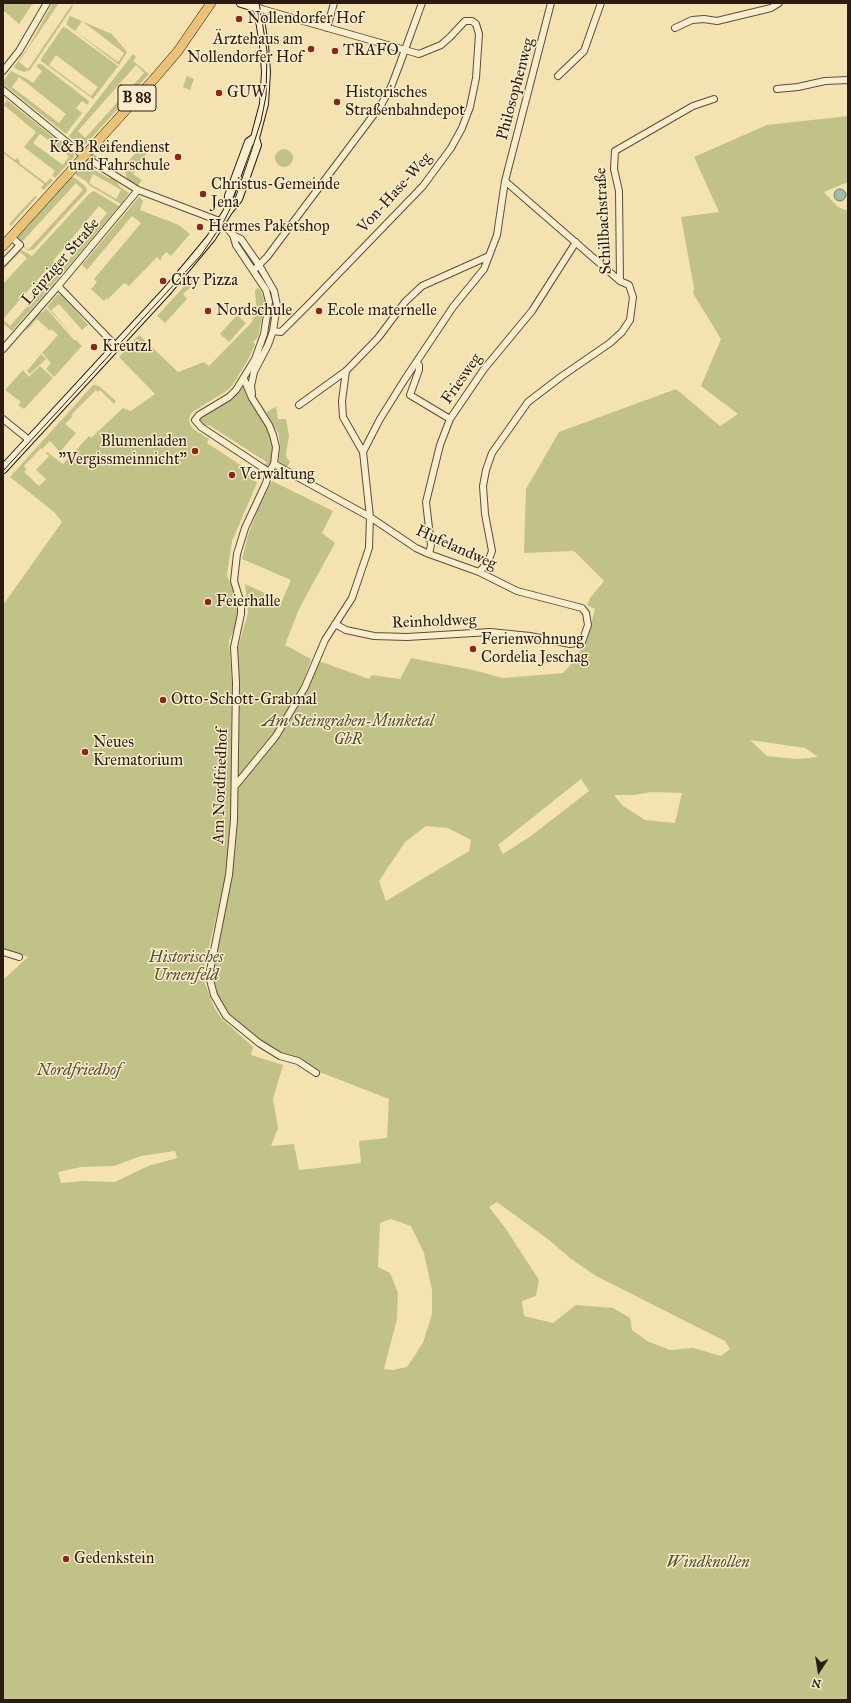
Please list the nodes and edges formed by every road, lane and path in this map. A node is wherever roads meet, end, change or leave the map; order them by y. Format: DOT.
graph roads {
  1 [pos="47,3"];
  2 [pos="211,3"];
  3 [pos="241,3"];
  4 [pos="334,3"];
  5 [pos="422,3"];
  6 [pos="551,3"];
  7 [pos="601,3"];
  8 [pos="779,3"];
  9 [pos="255,6"];
  10 [pos="327,28"];
  11 [pos="675,28"];
  12 [pos="405,50"];
  13 [pos="3,71"];
  14 [pos="558,76"];
  15 [pos="848,80"];
  16 [pos="777,89"];
  17 [pos="3,90"];
  18 [pos="714,99"];
  19 [pos="85,157"];
  20 [pos="93,162"];
  21 [pos="505,181"];
  22 [pos="138,190"];
  23 [pos="222,222"];
  24 [pos="233,234"];
  25 [pos="11,238"];
  26 [pos="576,242"];
  27 [pos="3,246"];
  28 [pos="489,256"];
  29 [pos="3,263"];
  30 [pos="259,265"];
  31 [pos="254,270"];
  32 [pos="620,282"];
  33 [pos="58,286"];
  34 [pos="273,331"];
  35 [pos="116,346"];
  36 [pos="3,349"];
  37 [pos="416,363"];
  38 [pos="346,371"];
  39 [pos="244,379"];
  40 [pos="252,398"];
  41 [pos="299,405"];
  42 [pos="450,419"];
  43 [pos="3,420"];
  44 [pos="29,440"];
  45 [pos="363,452"];
  46 [pos="274,464"];
  47 [pos="3,469"];
  48 [pos="269,472"];
  49 [pos="370,517"];
  50 [pos="429,554"];
  51 [pos="480,572"];
  52 [pos="335,624"];
  53 [pos="582,642"];
  54 [pos="235,786"];
  55 [pos="3,952"];
  56 [pos="19,957"];
  57 [pos="316,1073"];
  1 -- 13 [label="street"];
  2 -- 19 [label="main road, B 88"];
  3 -- 9 [label="street"];
  4 -- 10 [label="street"];
  5 -- 12 [label="street"];
  6 -- 21 [label="street, Philosophenweg"];
  7 -- 14 [label="street"];
  8 -- 11 [label="street"];
  9 -- 10 [label="street"];
  9 -- 23 [label="street"];
  10 -- 12 [label="street"];
  12 -- 30 [label="street"];
  12 -- 34 [label="street, Von-Hase-Weg"];
  15 -- 16 [label="street"];
  17 -- 19 [label="street"];
  18 -- 32 [label="street, Schillbachstraße"];
  19 -- 25 [label="main road, B 88"];
  20 -- 22 [label="street"];
  21 -- 26 [label="street"];
  21 -- 28 [label="street, Philosophenweg"];
  22 -- 23 [label="street"];
  22 -- 33 [label="street, Leipziger Straße"];
  23 -- 24 [label="street"];
  23 -- 35 [label="street"];
  24 -- 30 [label="street"];
  24 -- 31 [label="street"];
  25 -- 27 [label="main road, B 88"];
  25 -- 29 [label="street"];
  26 -- 32 [label="street"];
  26 -- 42 [label="street, Friesweg"];
  28 -- 37 [label="street, Philosophenweg"];
  28 -- 38 [label="street"];
  30 -- 31 [label="street"];
  30 -- 34 [label="street"];
  31 -- 39 [label="street"];
  32 -- 51 [label="street"];
  33 -- 35 [label="street"];
  33 -- 36 [label="street, Leipziger Straße"];
  34 -- 40 [label="street"];
  35 -- 44 [label="street"];
  37 -- 42 [label="street"];
  37 -- 45 [label="street, Philosophenweg"];
  38 -- 41 [label="street"];
  38 -- 45 [label="street"];
  39 -- 40 [label="street"];
  39 -- 48 [label="street"];
  40 -- 46 [label="street"];
  42 -- 50 [label="street, Friesweg"];
  43 -- 44 [label="street"];
  44 -- 47 [label="street"];
  45 -- 49 [label="street"];
  46 -- 48 [label="street"];
  46 -- 49 [label="street, Hufelandweg"];
  48 -- 54 [label="street, Am Nordfriedhof"];
  49 -- 50 [label="street, Hufelandweg"];
  49 -- 52 [label="street"];
  50 -- 51 [label="street, Hufelandweg"];
  51 -- 53 [label="street, Hufelandweg"];
  52 -- 53 [label="street, Reinholdweg"];
  52 -- 54 [label="street"];
  54 -- 57 [label="street, Am Nordfriedhof"];
  55 -- 56 [label="street"];
}
